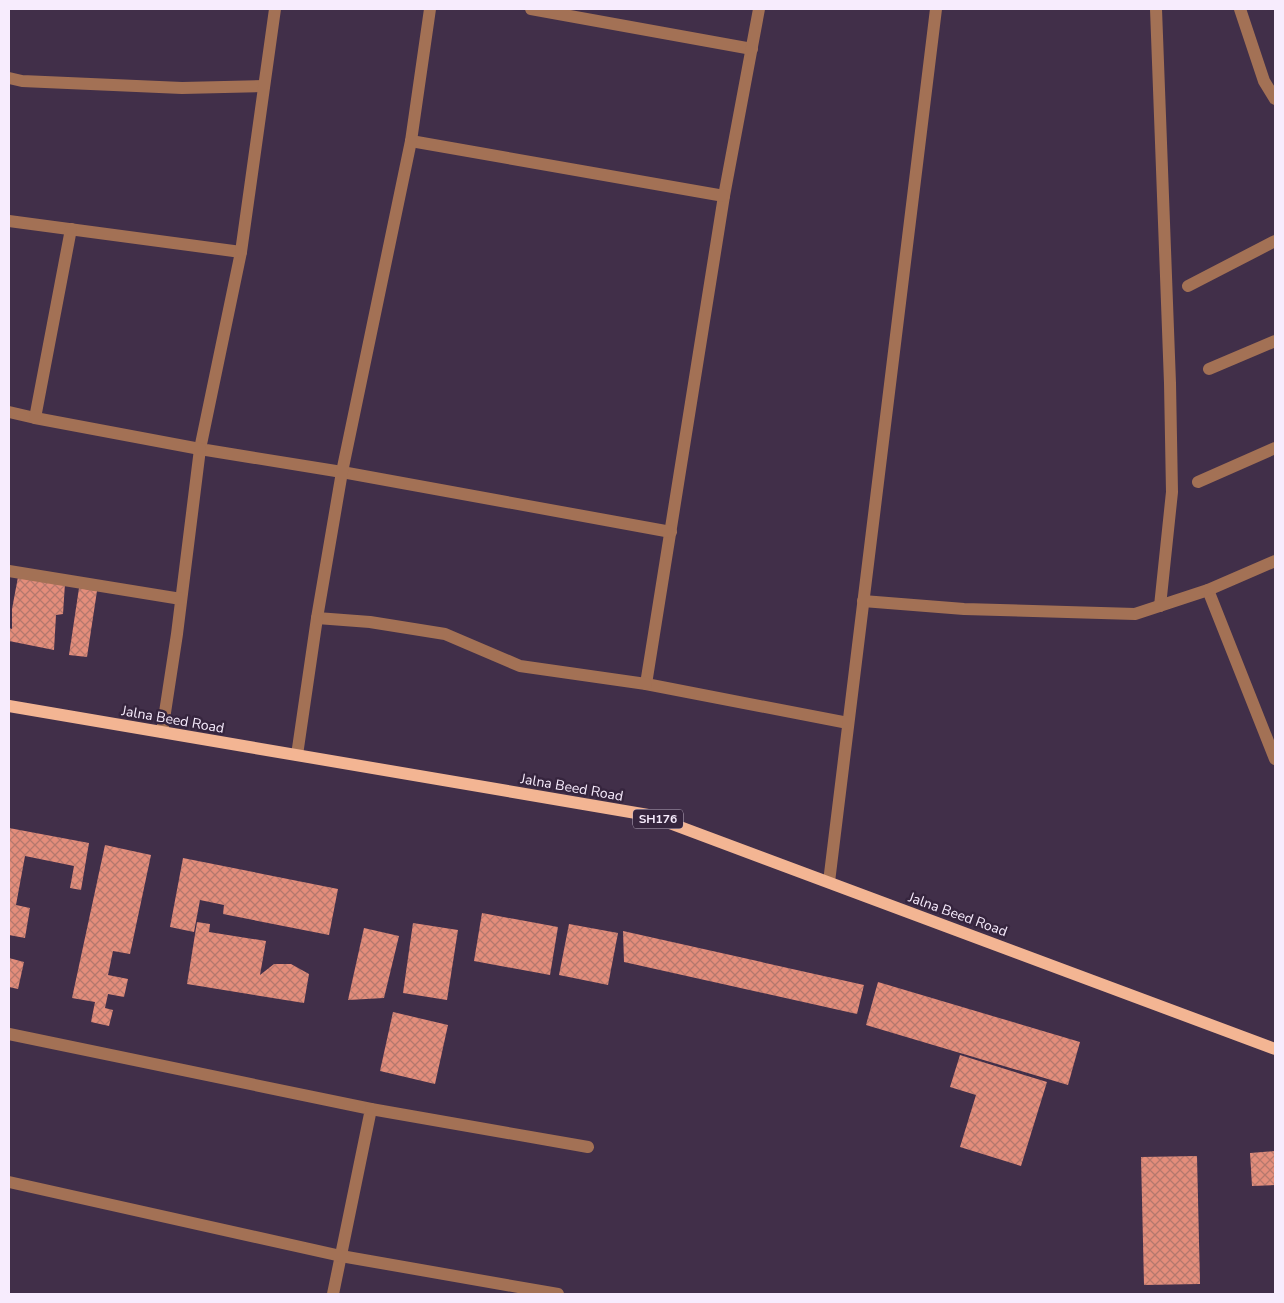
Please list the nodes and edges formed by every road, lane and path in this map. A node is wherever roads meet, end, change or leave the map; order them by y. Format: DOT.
graph roads {
  1 [pos="275,9"];
  2 [pos="430,9"];
  3 [pos="531,9"];
  4 [pos="759,9"];
  5 [pos="936,9"];
  6 [pos="1156,9"];
  7 [pos="1240,9"];
  8 [pos="752,50"];
  9 [pos="9,78"];
  10 [pos="264,86"];
  11 [pos="1275,99"];
  12 [pos="411,141"];
  13 [pos="724,196"];
  14 [pos="9,220"];
  15 [pos="71,229"];
  16 [pos="1275,241"];
  17 [pos="241,252"];
  18 [pos="1188,286"];
  19 [pos="1275,342"];
  20 [pos="1209,369"];
  21 [pos="9,412"];
  22 [pos="35,418"];
  23 [pos="1275,448"];
  24 [pos="200,449"];
  25 [pos="342,472"];
  26 [pos="1198,482"];
  27 [pos="671,532"];
  28 [pos="1275,561"];
  29 [pos="9,571"];
  30 [pos="1208,590"];
  31 [pos="181,599"];
  32 [pos="863,601"];
  33 [pos="1160,606"];
  34 [pos="316,618"];
  35 [pos="646,684"];
  36 [pos="10,710"];
  37 [pos="848,723"];
  38 [pos="162,732"];
  39 [pos="297,755"];
  40 [pos="1275,759"];
  41 [pos="828,882"];
  42 [pos="9,1034"];
  43 [pos="1275,1048"];
  44 [pos="371,1110"];
  45 [pos="588,1147"];
  46 [pos="9,1182"];
  47 [pos="341,1256"];
  48 [pos="333,1294"];
  49 [pos="558,1294"];
  1 -- 10 [label="street"];
  2 -- 12 [label="street"];
  3 -- 8 [label="street"];
  4 -- 8 [label="street"];
  5 -- 32 [label="street"];
  6 -- 33 [label="street"];
  7 -- 11 [label="street"];
  8 -- 13 [label="street"];
  9 -- 10 [label="street"];
  10 -- 17 [label="street"];
  12 -- 13 [label="street"];
  12 -- 25 [label="street"];
  13 -- 27 [label="street"];
  14 -- 15 [label="street"];
  15 -- 17 [label="street"];
  15 -- 22 [label="street"];
  16 -- 18 [label="street"];
  17 -- 24 [label="street"];
  19 -- 20 [label="street"];
  21 -- 22 [label="street"];
  22 -- 24 [label="street"];
  23 -- 26 [label="street"];
  24 -- 25 [label="street"];
  24 -- 31 [label="street"];
  25 -- 27 [label="street"];
  25 -- 34 [label="street"];
  27 -- 35 [label="street"];
  28 -- 30 [label="street"];
  29 -- 31 [label="street"];
  30 -- 33 [label="street"];
  30 -- 40 [label="street"];
  31 -- 38 [label="street"];
  32 -- 33 [label="street"];
  32 -- 37 [label="street"];
  34 -- 35 [label="street"];
  34 -- 39 [label="street"];
  35 -- 37 [label="street"];
  36 -- 38 [label="main road, Jalna Beed Road / SH176"];
  37 -- 41 [label="street"];
  38 -- 39 [label="main road, Jalna Beed Road / SH176"];
  39 -- 41 [label="main road, Jalna Beed Road / SH176"];
  41 -- 43 [label="main road, Jalna Beed Road / SH176"];
  42 -- 44 [label="street"];
  44 -- 45 [label="street"];
  44 -- 47 [label="street"];
  46 -- 47 [label="street"];
  47 -- 48 [label="street"];
  47 -- 49 [label="street"];
}
